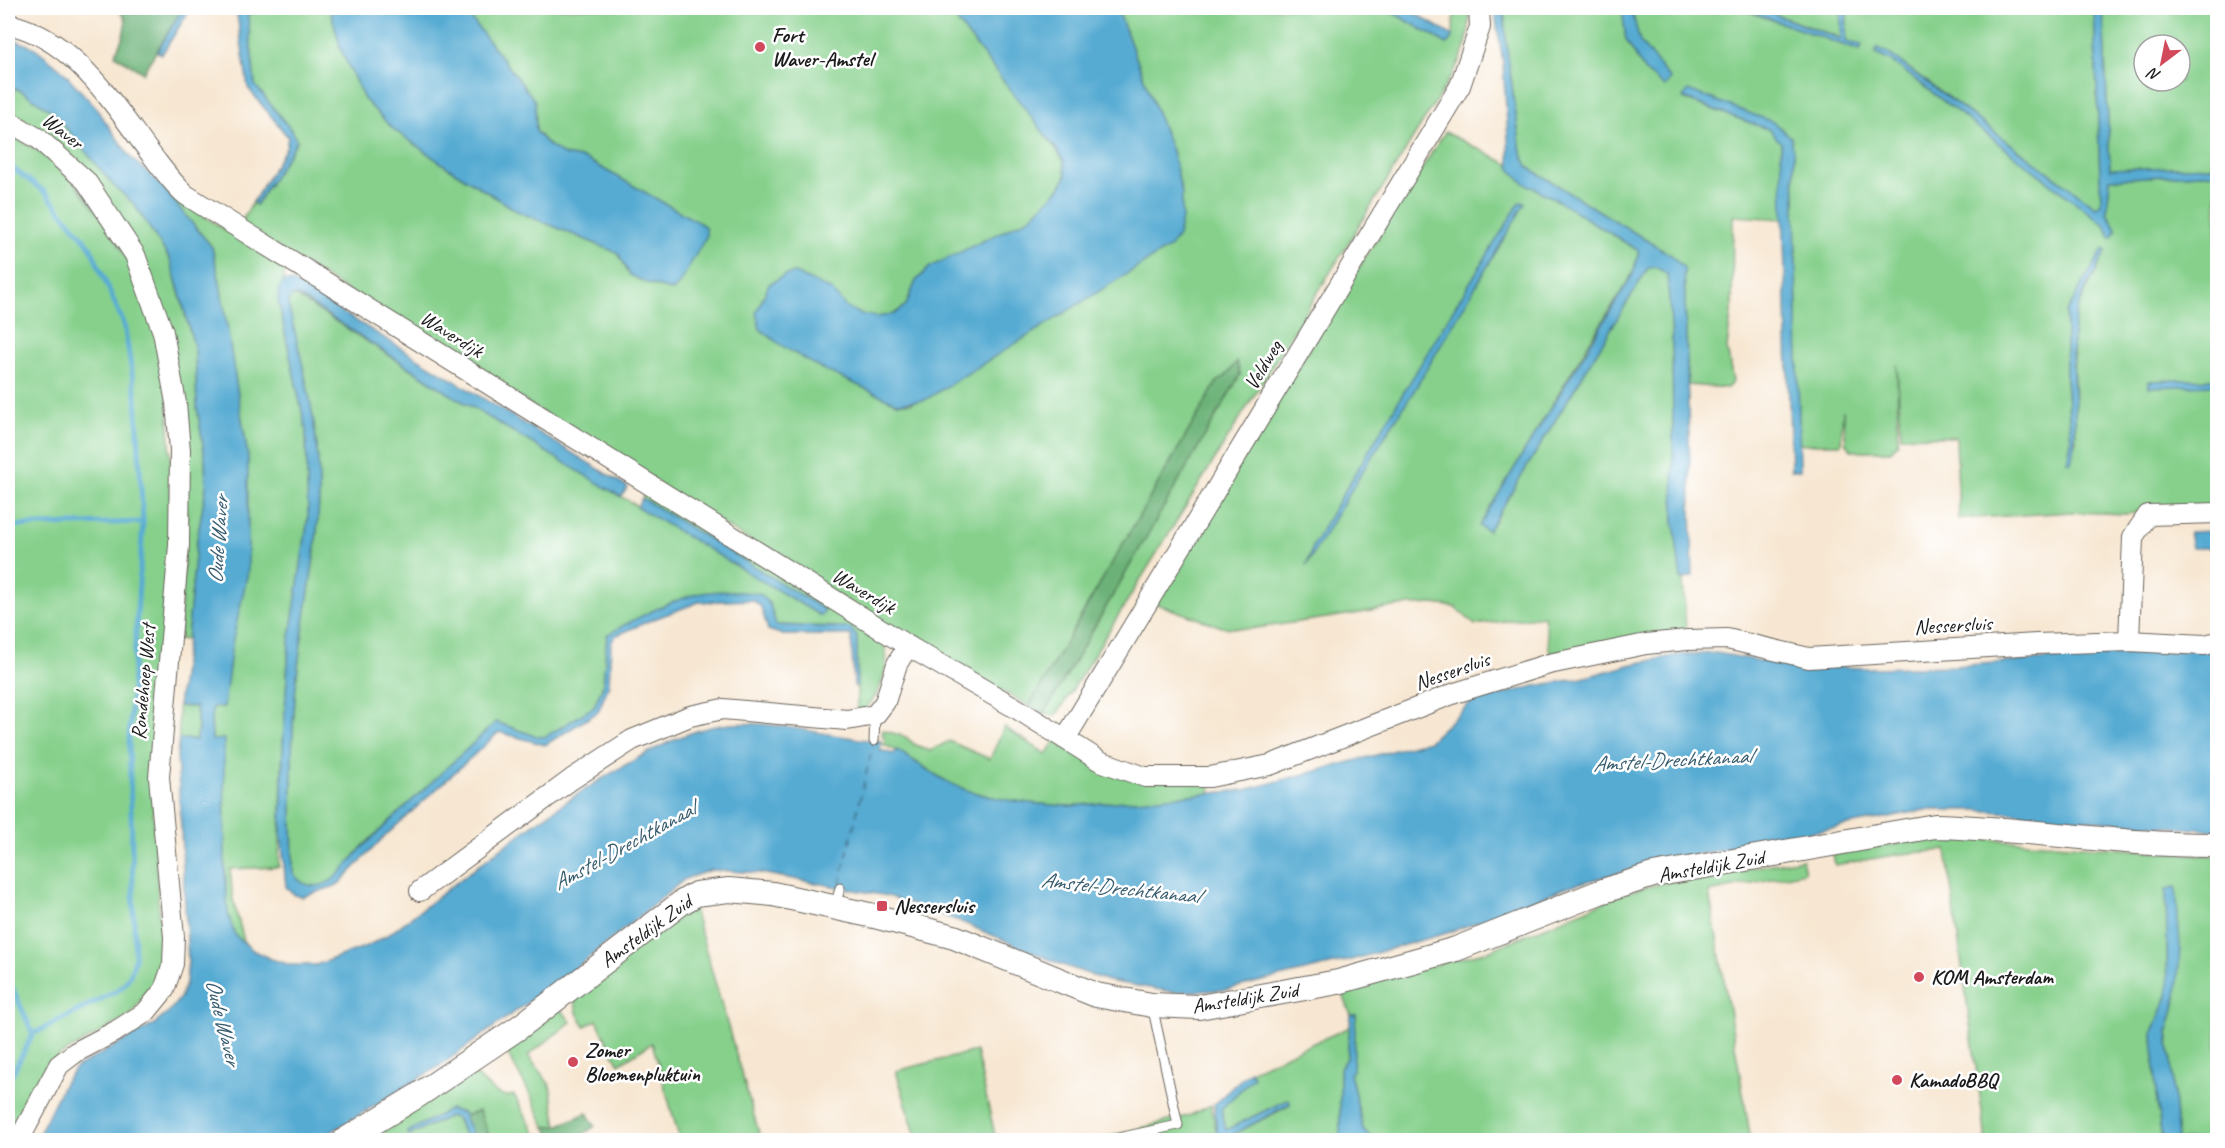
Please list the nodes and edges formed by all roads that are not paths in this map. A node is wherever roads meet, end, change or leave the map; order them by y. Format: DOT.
graph roads {
  1 [pos="1479,8"];
  2 [pos="8,24"];
  3 [pos="8,121"];
  4 [pos="87,181"];
  5 [pos="2217,513"];
  6 [pos="2128,641"];
  7 [pos="2217,642"];
  8 [pos="908,646"];
  9 [pos="875,715"];
  10 [pos="1065,739"];
  11 [pos="874,741"];
  12 [pos="2217,845"];
  13 [pos="420,891"];
  14 [pos="1152,1005"];
  15 [pos="20,1140"];
  16 [pos="345,1140"];
  17 [pos="1109,1140"];
  1 -- 10 [label="street, Veldweg"];
  2 -- 8 [label="street, Waverdijk"];
  3 -- 4 [label="street, Waver"];
  4 -- 15 [label="street, Rondehoep West"];
  5 -- 6 [label="street"];
  6 -- 7 [label="street, Nessersluis"];
  6 -- 10 [label="street, Nessersluis"];
  8 -- 9 [label="street"];
  8 -- 10 [label="street, Nessersluis"];
  9 -- 11 [label="lane"];
  9 -- 13 [label="street"];
  12 -- 14 [label="street, Amsteldijk Zuid"];
  14 -- 16 [label="street, Amsteldijk Zuid"];
  14 -- 17 [label="lane"];
}
